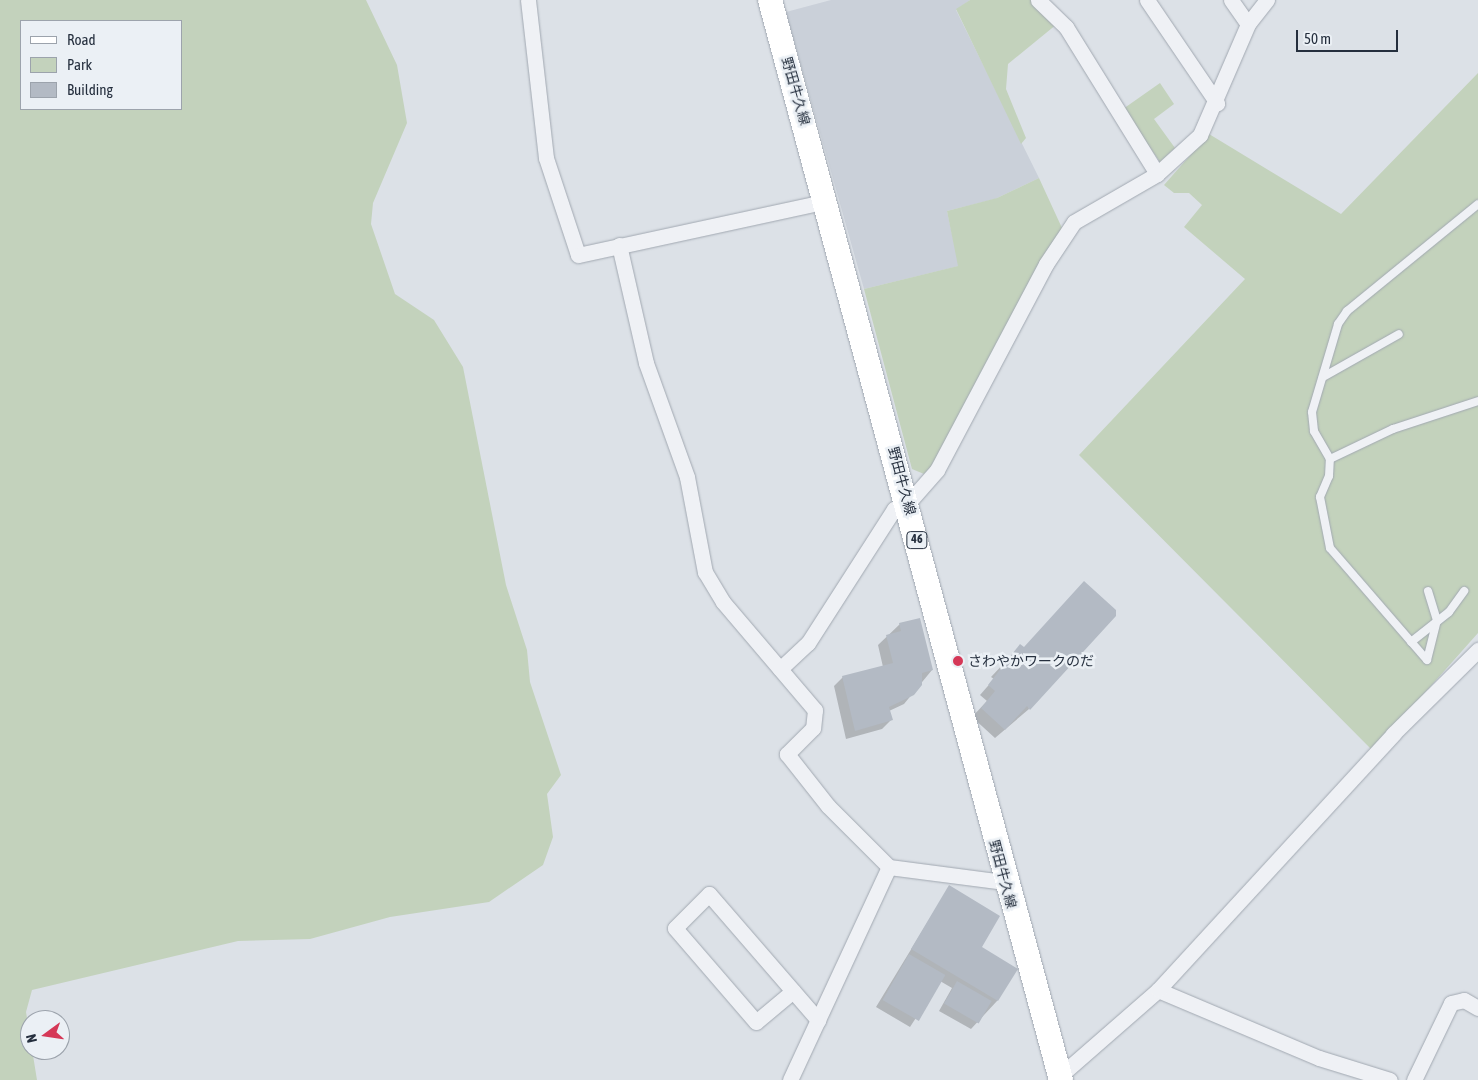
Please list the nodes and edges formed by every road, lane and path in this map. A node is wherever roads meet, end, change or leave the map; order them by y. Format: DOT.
graph roads {
  1 [pos="528,0"];
  2 [pos="770,0"];
  3 [pos="1039,0"];
  4 [pos="1148,0"];
  5 [pos="1231,0"];
  6 [pos="1268,0"];
  7 [pos="1248,24"];
  8 [pos="1217,103"];
  9 [pos="1157,174"];
  10 [pos="826,201"];
  11 [pos="1478,204"];
  12 [pos="618,245"];
  13 [pos="1399,334"];
  14 [pos="1323,377"];
  15 [pos="1478,401"];
  16 [pos="1330,459"];
  17 [pos="908,503"];
  18 [pos="1428,591"];
  19 [pos="1464,591"];
  20 [pos="1437,620"];
  21 [pos="1411,642"];
  22 [pos="1478,650"];
  23 [pos="780,669"];
  24 [pos="889,867"];
  25 [pos="1004,882"];
  26 [pos="1158,990"];
  27 [pos="792,991"];
  28 [pos="1478,1008"];
  29 [pos="818,1020"];
  30 [pos="1058,1078"];
  31 [pos="790,1080"];
  32 [pos="1390,1080"];
  33 [pos="1414,1080"];
  1 -- 12 [label="street"];
  2 -- 10 [label="main road, 野田牛久線 / 46"];
  3 -- 9 [label="street"];
  4 -- 8 [label="street"];
  5 -- 7 [label="street"];
  6 -- 7 [label="street"];
  7 -- 8 [label="street"];
  8 -- 9 [label="street"];
  9 -- 17 [label="street"];
  10 -- 12 [label="street"];
  10 -- 17 [label="main road, 野田牛久線 / 46"];
  11 -- 14 [label="lane"];
  12 -- 23 [label="street"];
  13 -- 14 [label="lane"];
  14 -- 16 [label="lane"];
  15 -- 16 [label="lane"];
  16 -- 21 [label="lane"];
  17 -- 23 [label="street"];
  17 -- 25 [label="main road, 野田牛久線 / 46"];
  18 -- 20 [label="lane"];
  19 -- 20 [label="lane"];
  20 -- 21 [label="lane"];
  20 -- 21 [label="lane"];
  22 -- 26 [label="street"];
  23 -- 24 [label="street"];
  24 -- 25 [label="street"];
  24 -- 29 [label="street"];
  25 -- 30 [label="main road, 野田牛久線 / 46"];
  26 -- 30 [label="street"];
  26 -- 32 [label="street"];
  27 -- 27 [label="street"];
  27 -- 29 [label="street"];
  28 -- 33 [label="street"];
  29 -- 31 [label="street"];
}
